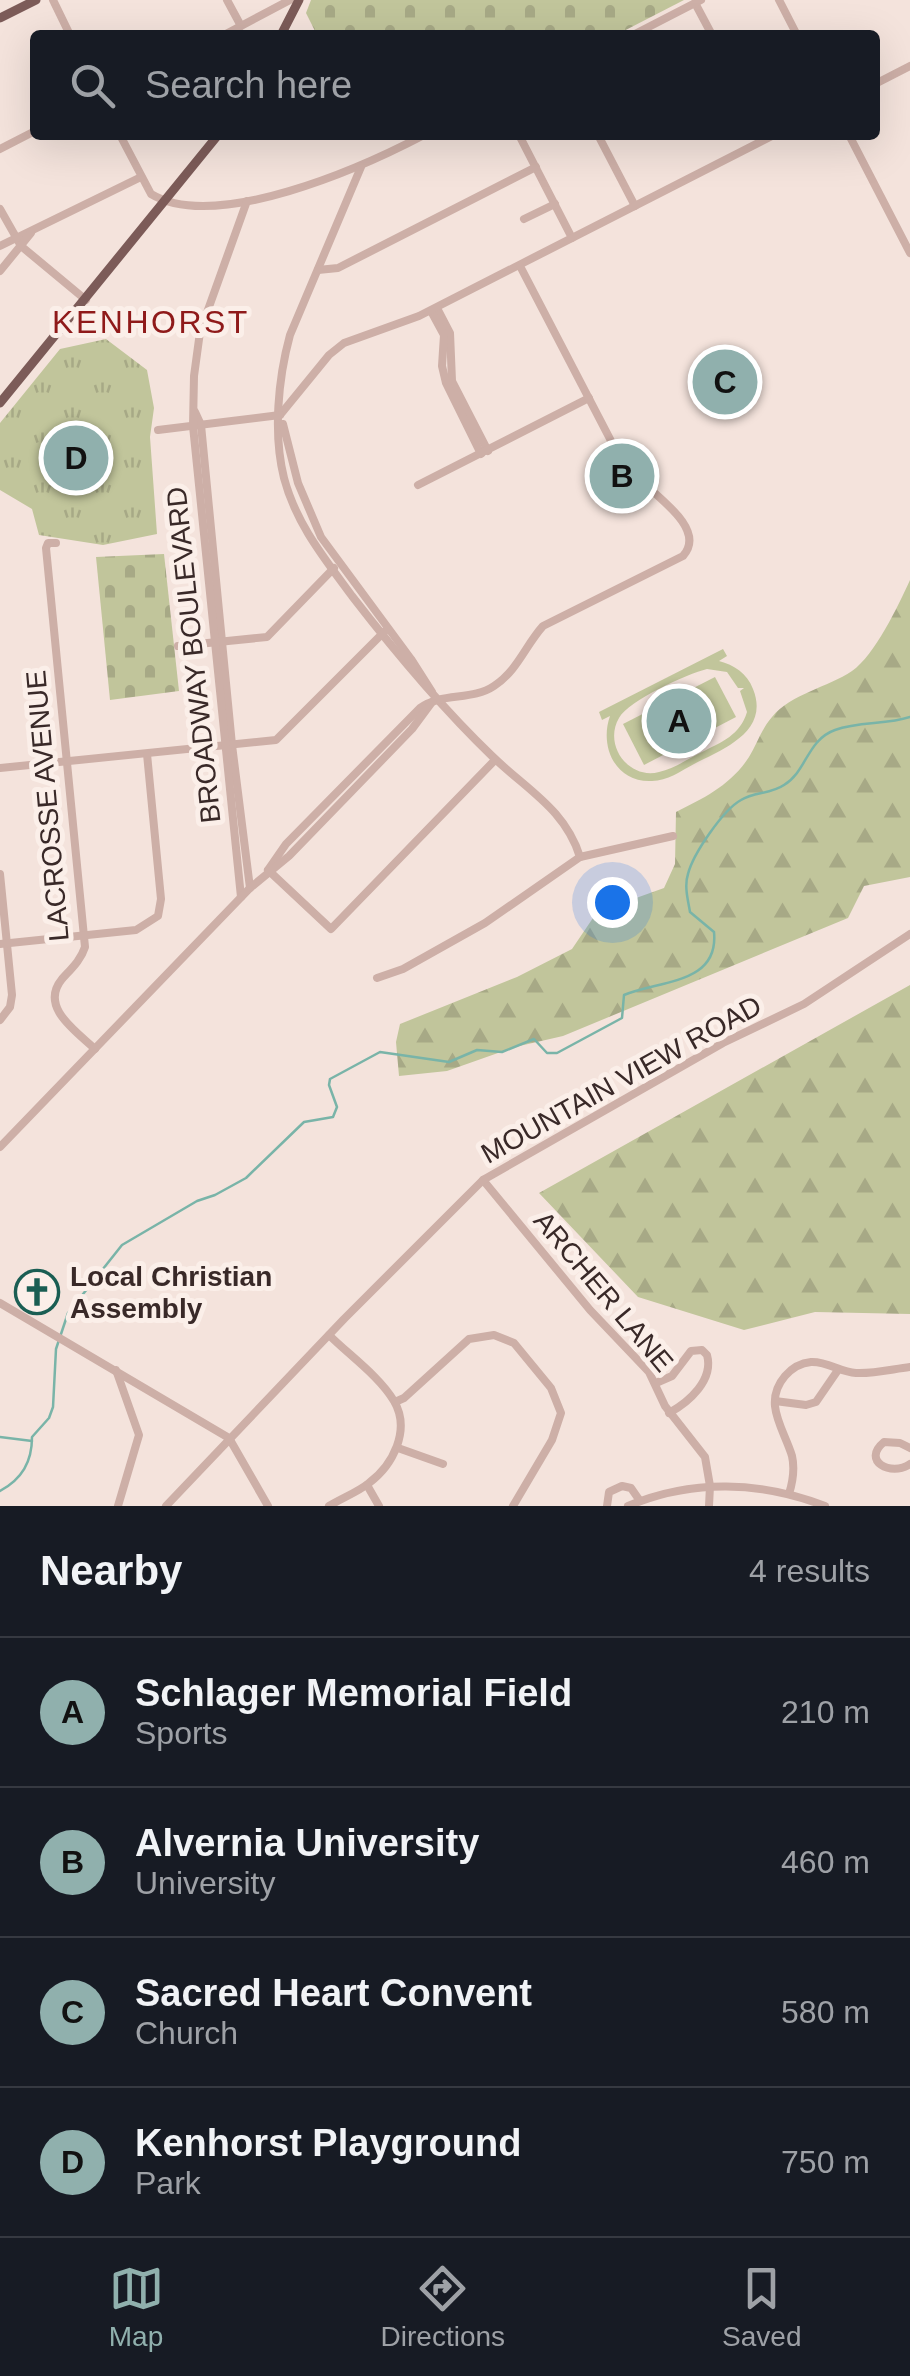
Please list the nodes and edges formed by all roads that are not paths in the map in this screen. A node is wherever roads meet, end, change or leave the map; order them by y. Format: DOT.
graph roads {
  1 [pos="36,0"];
  2 [pos="53,0"];
  3 [pos="227,0"];
  4 [pos="290,0"];
  5 [pos="299,0"];
  6 [pos="780,0"];
  7 [pos="698,2"];
  8 [pos="0,18"];
  9 [pos="241,26"];
  10 [pos="68,30"];
  11 [pos="233,30"];
  12 [pos="284,30"];
  13 [pos="643,30"];
  14 [pos="710,30"];
  15 [pos="795,30"];
  16 [pos="910,66"];
  17 [pos="880,81"];
  18 [pos="30,134"];
  19 [pos="123,140"];
  20 [pos="214,140"];
  21 [pos="414,140"];
  22 [pos="522,140"];
  23 [pos="601,140"];
  24 [pos="760,140"];
  25 [pos="852,140"];
  26 [pos="0,149"];
  27 [pos="361,167"];
  28 [pos="536,167"];
  29 [pos="141,176"];
  30 [pos="164,201"];
  31 [pos="247,201"];
  32 [pos="554,204"];
  33 [pos="635,206"];
  34 [pos="0,209"];
  35 [pos="524,219"];
  36 [pos="572,238"];
  37 [pos="18,242"];
  38 [pos="0,246"];
  39 [pos="910,254"];
  40 [pos="520,266"];
  41 [pos="318,270"];
  42 [pos="0,271"];
  43 [pos="86,300"];
  44 [pos="434,309"];
  45 [pos="589,398"];
  46 [pos="0,402"];
  47 [pos="280,415"];
  48 [pos="197,425"];
  49 [pos="158,430"];
  50 [pos="484,452"];
  51 [pos="418,485"];
  52 [pos="56,542"];
  53 [pos="335,567"];
  54 [pos="384,632"];
  55 [pos="218,642"];
  56 [pos="178,646"];
  57 [pos="434,698"];
  58 [pos="228,745"];
  59 [pos="146,754"];
  60 [pos="495,760"];
  61 [pos="65,762"];
  62 [pos="0,768"];
  63 [pos="673,836"];
  64 [pos="580,857"];
  65 [pos="268,870"];
  66 [pos="0,874"];
  67 [pos="250,888"];
  68 [pos="241,897"];
  69 [pos="84,934"];
  70 [pos="910,934"];
  71 [pos="4,943"];
  72 [pos="377,978"];
  73 [pos="0,1020"];
  74 [pos="95,1049"];
  75 [pos="0,1146"];
  76 [pos="483,1180"];
  77 [pos="0,1303"];
  78 [pos="329,1335"];
  79 [pos="910,1366"];
  80 [pos="116,1370"];
  81 [pos="838,1370"];
  82 [pos="656,1383"];
  83 [pos="147,1388"];
  84 [pos="775,1401"];
  85 [pos="395,1402"];
  86 [pos="130,1406"];
  87 [pos="669,1413"];
  88 [pos="229,1438"];
  89 [pos="398,1448"];
  90 [pos="910,1448"];
  91 [pos="443,1464"];
  92 [pos="910,1464"];
  93 [pos="367,1485"];
  94 [pos="710,1486"];
  95 [pos="664,1493"];
  96 [pos="787,1493"];
  97 [pos="640,1501"];
  98 [pos="782,1504"];
  99 [pos="118,1506"];
  100 [pos="166,1506"];
  101 [pos="268,1506"];
  102 [pos="329,1506"];
  103 [pos="379,1506"];
  104 [pos="514,1506"];
  105 [pos="607,1506"];
  106 [pos="628,1506"];
  107 [pos="668,1506"];
  108 [pos="709,1506"];
  109 [pos="825,1506"];
  1 -- 8 [label="main road"];
  2 -- 10 [label="street"];
  3 -- 9 [label="street"];
  4 -- 9 [label="street"];
  5 -- 12 [label="main road"];
  6 -- 15 [label="street"];
  7 -- 13 [label="street"];
  7 -- 14 [label="street"];
  9 -- 11 [label="street"];
  16 -- 17 [label="street"];
  18 -- 26 [label="street"];
  19 -- 29 [label="street"];
  20 -- 30 [label="main road"];
  21 -- 27 [label="street"];
  22 -- 28 [label="street"];
  23 -- 33 [label="street"];
  24 -- 33 [label="street"];
  25 -- 39 [label="street"];
  27 -- 31 [label="street"];
  27 -- 41 [label="street"];
  28 -- 32 [label="street"];
  28 -- 41 [label="street"];
  29 -- 30 [label="street"];
  29 -- 37 [label="street"];
  30 -- 31 [label="street"];
  30 -- 43 [label="main road"];
  31 -- 48 [label="street, BROADWAY BOULEVARD"];
  32 -- 35 [label="street"];
  32 -- 36 [label="street"];
  33 -- 36 [label="street"];
  34 -- 37 [label="street"];
  36 -- 40 [label="street"];
  37 -- 38 [label="street"];
  37 -- 42 [label="street"];
  37 -- 43 [label="street"];
  40 -- 44 [label="street"];
  40 -- 45 [label="street"];
  41 -- 47 [label="street"];
  43 -- 46 [label="main road"];
  44 -- 47 [label="street"];
  44 -- 50 [label="street"];
  45 -- 50 [label="street"];
  45 -- 57 [label="street"];
  47 -- 48 [label="street"];
  47 -- 53 [label="street"];
  48 -- 49 [label="street"];
  48 -- 55 [label="street, BROADWAY BOULEVARD"];
  50 -- 51 [label="street"];
  52 -- 61 [label="street, LACROSSE AVENUE"];
  53 -- 54 [label="street"];
  53 -- 55 [label="street"];
  54 -- 57 [label="street"];
  54 -- 58 [label="street"];
  55 -- 56 [label="street"];
  55 -- 58 [label="street, BROADWAY BOULEVARD"];
  57 -- 60 [label="street"];
  57 -- 65 [label="street"];
  58 -- 59 [label="street"];
  58 -- 67 [label="street, BROADWAY BOULEVARD"];
  58 -- 68 [label="street, BROADWAY BOULEVARD"];
  59 -- 61 [label="street"];
  59 -- 69 [label="street"];
  60 -- 64 [label="street"];
  60 -- 65 [label="street"];
  61 -- 62 [label="street"];
  61 -- 69 [label="street, LACROSSE AVENUE"];
  63 -- 64 [label="street"];
  64 -- 72 [label="street"];
  65 -- 67 [label="street"];
  66 -- 71 [label="street"];
  67 -- 68 [label="street"];
  68 -- 74 [label="street"];
  69 -- 71 [label="street"];
  69 -- 74 [label="street, LACROSSE AVENUE"];
  70 -- 76 [label="street, MOUNTAIN VIEW ROAD"];
  71 -- 73 [label="street"];
  74 -- 75 [label="street"];
  76 -- 78 [label="street, MOUNTAIN VIEW ROAD"];
  76 -- 82 [label="street, ARCHER LANE"];
  77 -- 80 [label="street"];
  78 -- 85 [label="street"];
  78 -- 88 [label="street, MOUNTAIN VIEW ROAD"];
  79 -- 81 [label="street"];
  80 -- 83 [label="street"];
  80 -- 86 [label="street"];
  81 -- 84 [label="street"];
  81 -- 84 [label="street"];
  82 -- 87 [label="street, ARCHER LANE"];
  82 -- 87 [label="street"];
  83 -- 86 [label="street"];
  83 -- 88 [label="street"];
  84 -- 96 [label="street"];
  85 -- 89 [label="street"];
  85 -- 104 [label="street"];
  86 -- 99 [label="street"];
  87 -- 94 [label="street, ARCHER LANE"];
  88 -- 100 [label="street, MOUNTAIN VIEW ROAD"];
  88 -- 101 [label="street"];
  89 -- 91 [label="street"];
  89 -- 93 [label="street"];
  90 -- 92 [label="street"];
  93 -- 102 [label="street"];
  93 -- 103 [label="street"];
  94 -- 95 [label="street"];
  94 -- 96 [label="street"];
  94 -- 108 [label="street"];
  95 -- 97 [label="street"];
  95 -- 107 [label="street"];
  96 -- 98 [label="street"];
  96 -- 109 [label="street"];
  97 -- 105 [label="street"];
  97 -- 106 [label="street"];
}
